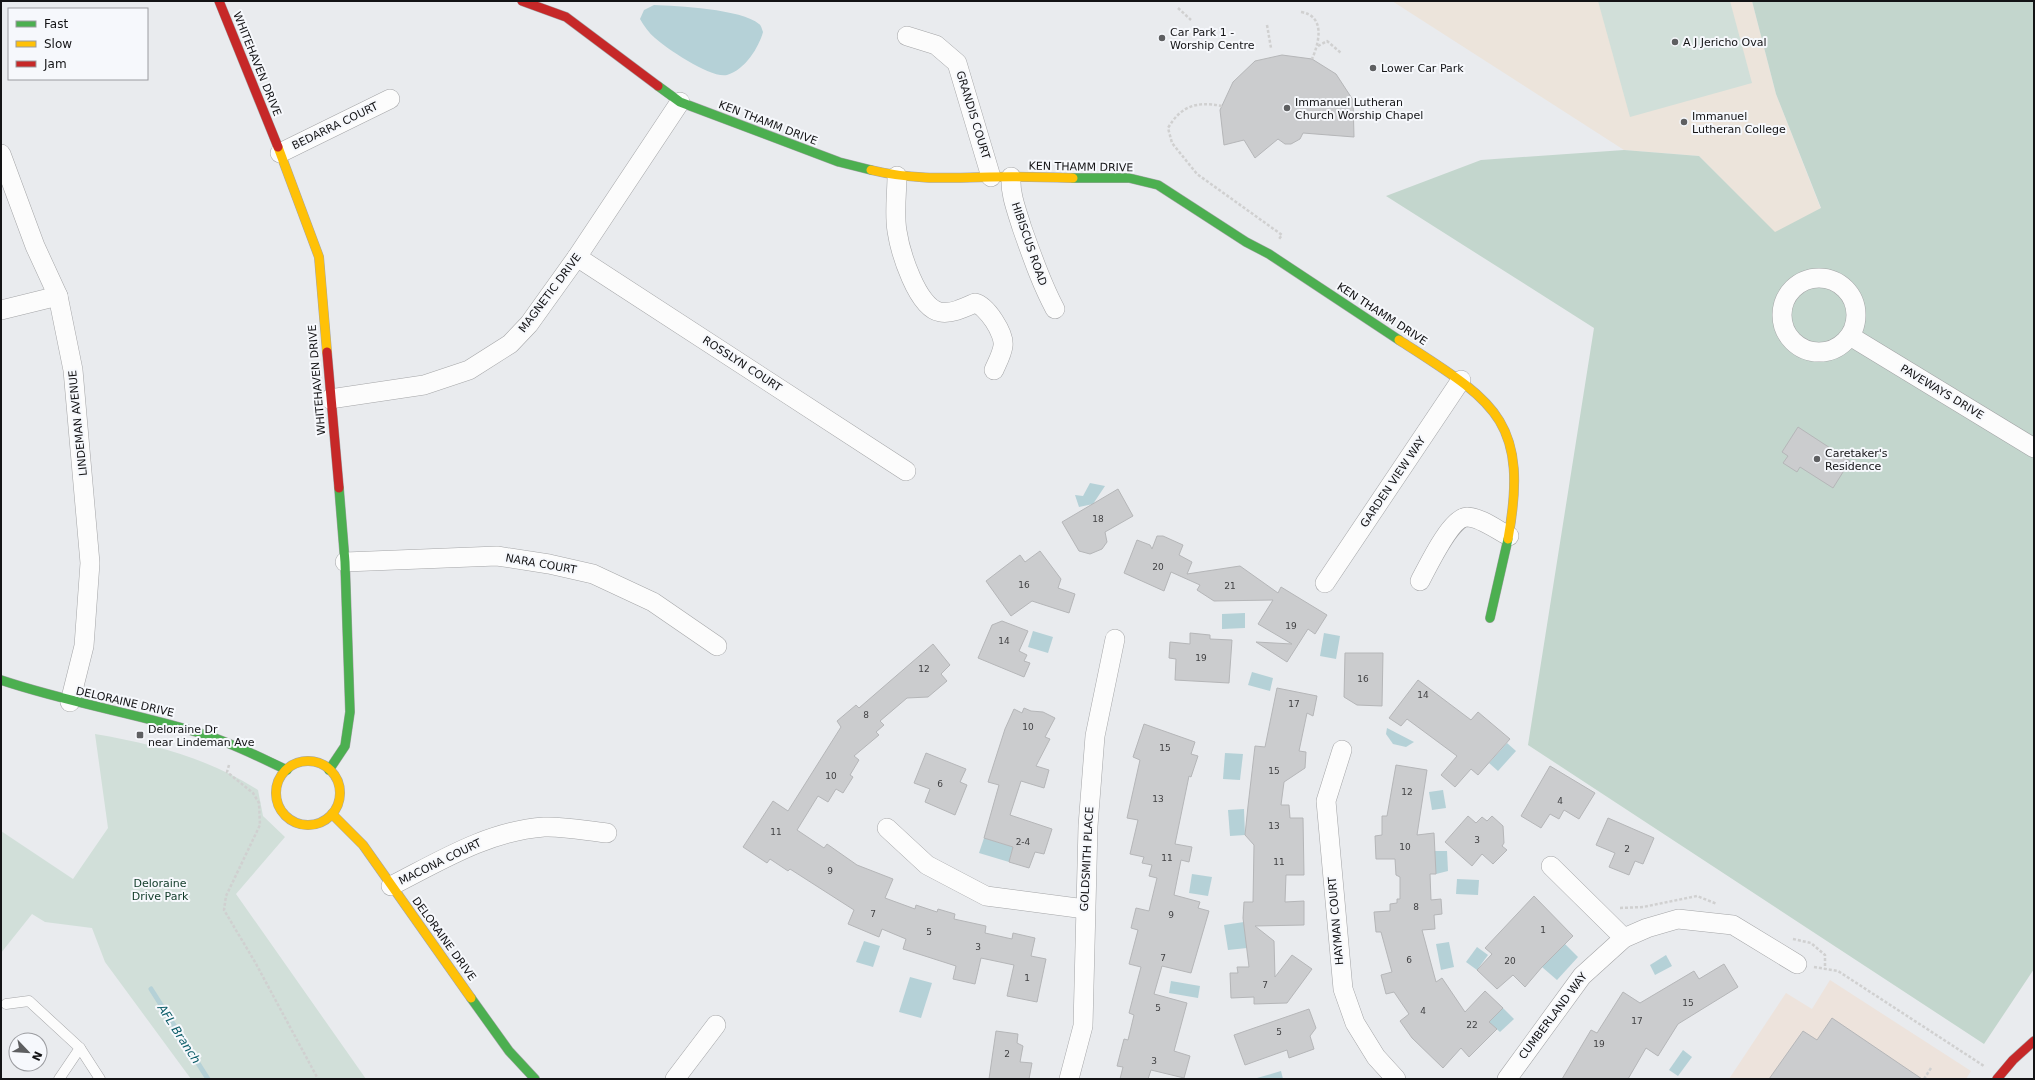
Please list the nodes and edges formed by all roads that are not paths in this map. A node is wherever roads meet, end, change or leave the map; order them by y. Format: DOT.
graph roads {
  1 [pos="219,1"];
  2 [pos="522,1"];
  3 [pos="907,36"];
  4 [pos="390,100"];
  5 [pos="680,102"];
  6 [pos="280,153"];
  7 [pos="1,154"];
  8 [pos="897,176"];
  9 [pos="991,177"];
  10 [pos="1011,177"];
  11 [pos="577,257"];
  12 [pos="58,296"];
  13 [pos="1054,309"];
  14 [pos="1,310"];
  15 [pos="1850,336"];
  16 [pos="994,370"];
  17 [pos="1461,380"];
  18 [pos="330,399"];
  19 [pos="2034,448"];
  20 [pos="906,471"];
  21 [pos="1509,536"];
  22 [pos="344,562"];
  23 [pos="1420,581"];
  24 [pos="1325,583"];
  25 [pos="1490,618"];
  26 [pos="1115,638"];
  27 [pos="717,646"];
  28 [pos="1,680"];
  29 [pos="70,702"];
  30 [pos="1342,750"];
  31 [pos="287,770"];
  32 [pos="329,770"];
  33 [pos="332,814"];
  34 [pos="887,828"];
  35 [pos="607,833"];
  36 [pos="1551,866"];
  37 [pos="391,886"];
  38 [pos="1085,909"];
  39 [pos="1624,938"];
  40 [pos="1797,964"];
  41 [pos="6,1004"];
  42 [pos="716,1025"];
  43 [pos="2034,1041"];
  44 [pos="80,1048"];
  45 [pos="59,1079"];
  46 [pos="100,1079"];
  47 [pos="535,1079"];
  48 [pos="675,1079"];
  49 [pos="1069,1079"];
  50 [pos="1396,1079"];
  51 [pos="1507,1079"];
  52 [pos="1997,1079"];
  1 -- 6 [label="street, WHITEHAVEN DRIVE"];
  2 -- 5 [label="street, KEN THAMM DRIVE"];
  3 -- 9 [label="street, GRANDIS COURT"];
  4 -- 6 [label="street, BEDARRA COURT"];
  5 -- 8 [label="street, KEN THAMM DRIVE"];
  5 -- 11 [label="street, MAGNETIC DRIVE"];
  6 -- 18 [label="street, WHITEHAVEN DRIVE"];
  7 -- 12 [label="street, LINDEMAN AVENUE"];
  8 -- 9 [label="street, KEN THAMM DRIVE"];
  8 -- 16 [label="street"];
  9 -- 10 [label="street, KEN THAMM DRIVE"];
  10 -- 13 [label="street, HIBISCUS ROAD"];
  10 -- 17 [label="street, KEN THAMM DRIVE"];
  11 -- 18 [label="street, MAGNETIC DRIVE"];
  11 -- 20 [label="street, ROSSLYN COURT"];
  12 -- 14 [label="street"];
  12 -- 29 [label="street, LINDEMAN AVENUE"];
  15 -- 19 [label="street, PAVEWAYS DRIVE"];
  17 -- 21 [label="street, KEN THAMM DRIVE"];
  17 -- 24 [label="street, GARDEN VIEW WAY"];
  18 -- 22 [label="street, WHITEHAVEN DRIVE"];
  21 -- 23 [label="street"];
  21 -- 25 [label="street, KEN THAMM DRIVE"];
  22 -- 27 [label="street, NARA COURT"];
  22 -- 32 [label="street, WHITEHAVEN DRIVE"];
  26 -- 38 [label="street, GOLDSMITH PLACE"];
  28 -- 29 [label="street, DELORAINE DRIVE"];
  29 -- 31 [label="street, DELORAINE DRIVE"];
  30 -- 50 [label="street, HAYMAN COURT"];
  31 -- 32 [label="street"];
  31 -- 33 [label="street"];
  32 -- 33 [label="street"];
  33 -- 37 [label="street, DELORAINE DRIVE"];
  34 -- 38 [label="street"];
  35 -- 37 [label="street, MACONA COURT"];
  36 -- 39 [label="street"];
  37 -- 47 [label="street, DELORAINE DRIVE"];
  38 -- 49 [label="street, GOLDSMITH PLACE"];
  39 -- 40 [label="street, CUMBERLAND WAY"];
  39 -- 51 [label="street, CUMBERLAND WAY"];
  41 -- 44 [label="lane"];
  42 -- 48 [label="street"];
  43 -- 52 [label="street"];
  44 -- 45 [label="lane"];
  44 -- 46 [label="lane"];
}
